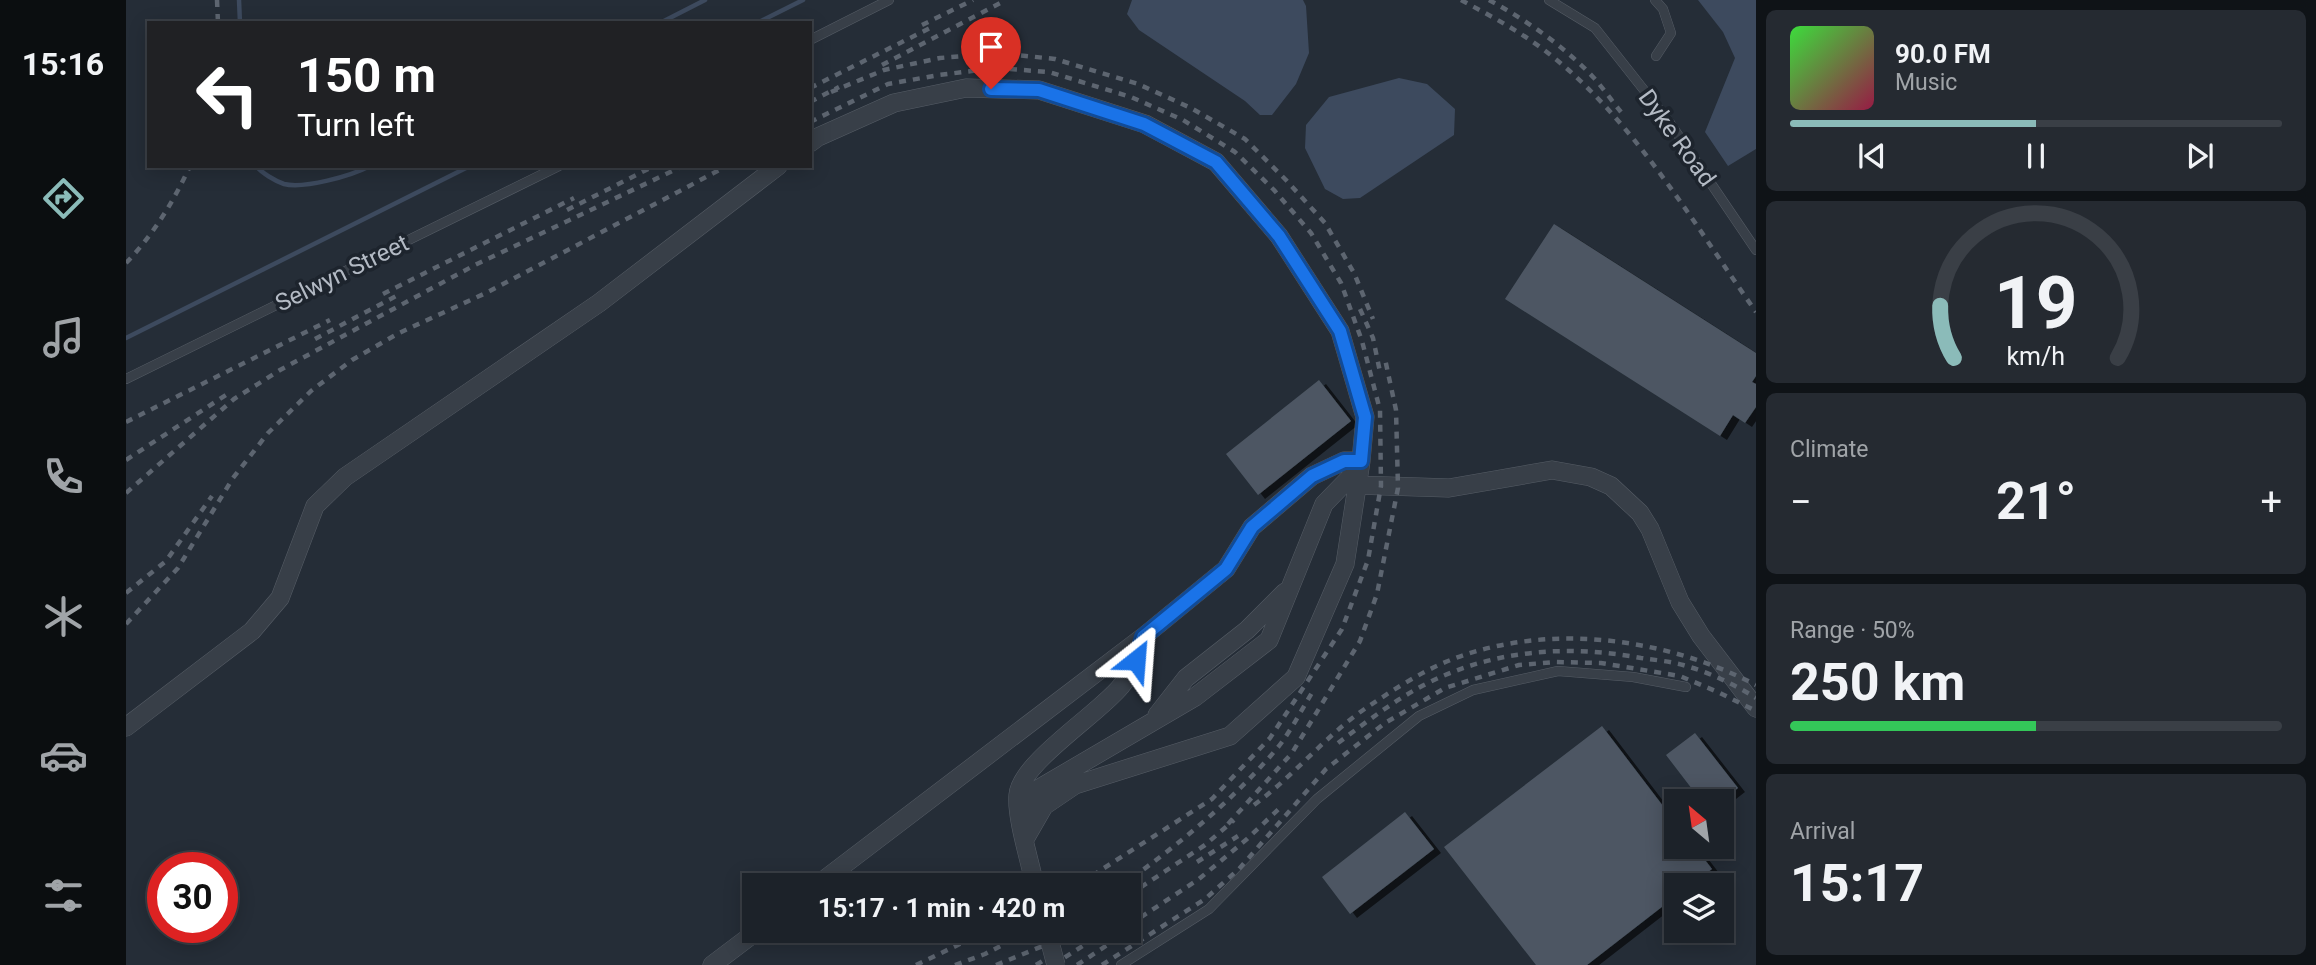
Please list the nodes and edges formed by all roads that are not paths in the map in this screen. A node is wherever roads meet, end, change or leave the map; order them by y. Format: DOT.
graph roads {
  1 [pos="889,0"];
  2 [pos="1549,0"];
  3 [pos="1655,0"];
  4 [pos="812,39"];
  5 [pos="1656,56"];
  6 [pos="812,142"];
  7 [pos="555,168"];
  8 [pos="775,168"];
  9 [pos="1756,250"];
  10 [pos="126,379"];
  11 [pos="1358,472"];
  12 [pos="1143,637"];
  13 [pos="1686,687"];
  14 [pos="1756,708"];
  15 [pos="126,727"];
  16 [pos="1023,832"];
  17 [pos="833,873"];
  18 [pos="1032,873"];
  19 [pos="742,942"];
  20 [pos="1050,943"];
  21 [pos="712,965"];
  22 [pos="1056,965"];
  23 [pos="1121,965"];
  1 -- 4 [label="lane"];
  2 -- 9 [label="lane, Dyke Road"];
  3 -- 5 [label="lane"];
  6 -- 11 [label="street"];
  7 -- 10 [label="lane, Selwyn Street"];
  8 -- 15 [label="street"];
  11 -- 12 [label="street"];
  11 -- 14 [label="street"];
  11 -- 16 [label="street"];
  11 -- 16 [label="street"];
  12 -- 16 [label="street"];
  12 -- 17 [label="street"];
  13 -- 23 [label="lane"];
  16 -- 18 [label="street"];
  19 -- 21 [label="street"];
  20 -- 22 [label="street, bridge"];
}
